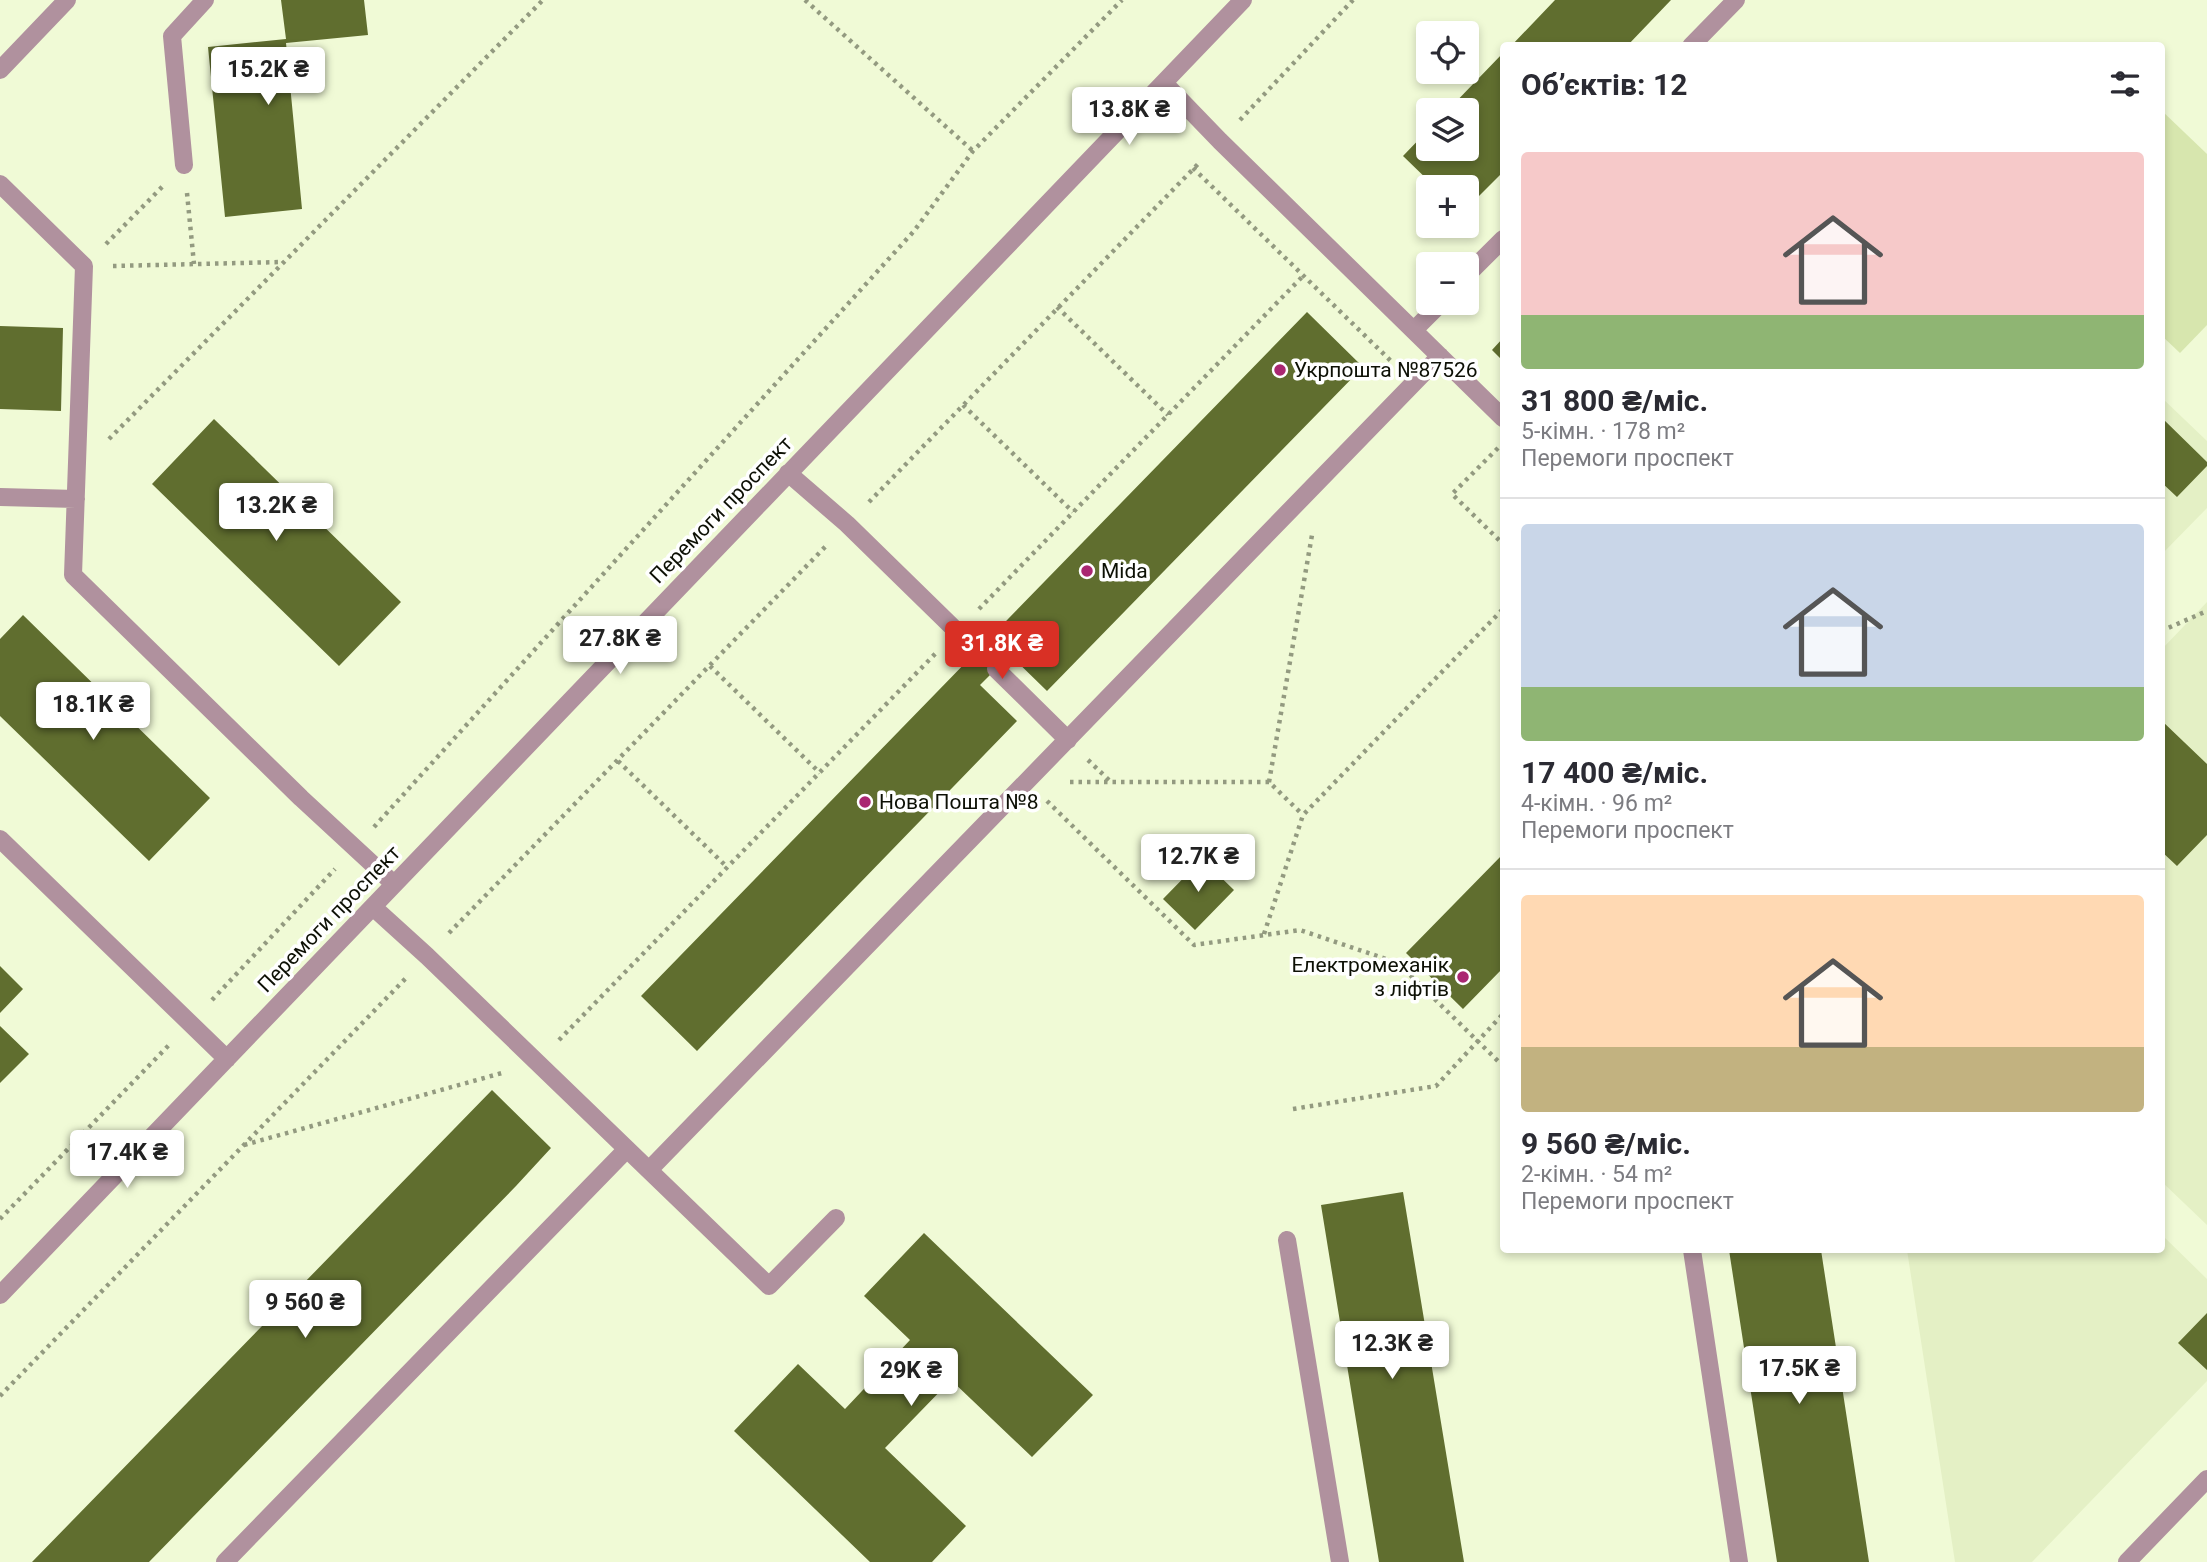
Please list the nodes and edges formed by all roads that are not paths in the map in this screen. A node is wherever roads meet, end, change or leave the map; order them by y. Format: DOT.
graph roads {
  1 [pos="67,0"];
  2 [pos="205,0"];
  3 [pos="1243,0"];
  4 [pos="1736,0"];
  5 [pos="1695,42"];
  6 [pos="0,70"];
  7 [pos="1164,83"];
  8 [pos="184,165"];
  9 [pos="0,184"];
  10 [pos="1500,242"];
  11 [pos="1479,263"];
  12 [pos="1429,315"];
  13 [pos="1414,330"];
  14 [pos="1440,356"];
  15 [pos="1500,415"];
  16 [pos="788,473"];
  17 [pos="0,497"];
  18 [pos="76,499"];
  19 [pos="977,651"];
  20 [pos="996,669"];
  21 [pos="1068,740"];
  22 [pos="0,839"];
  23 [pos="394,884"];
  24 [pos="373,907"];
  25 [pos="227,1059"];
  26 [pos="627,1149"];
  27 [pos="649,1170"];
  28 [pos="836,1218"];
  29 [pos="1287,1240"];
  30 [pos="1692,1253"];
  31 [pos="0,1295"];
  32 [pos="2207,1479"];
  33 [pos="225,1562"];
  34 [pos="1340,1562"];
  35 [pos="1739,1562"];
  36 [pos="2127,1562"];
  1 -- 6 [label="street"];
  2 -- 8 [label="street"];
  3 -- 7 [label="street, Перемоги проспект"];
  4 -- 5 [label="street"];
  7 -- 13 [label="street"];
  7 -- 16 [label="street, Перемоги проспект"];
  9 -- 18 [label="street"];
  10 -- 11 [label="street"];
  12 -- 13 [label="street"];
  13 -- 14 [label="street"];
  14 -- 15 [label="street"];
  14 -- 21 [label="street"];
  16 -- 19 [label="street"];
  16 -- 23 [label="street, Перемоги проспект"];
  17 -- 18 [label="street"];
  18 -- 23 [label="street"];
  20 -- 21 [label="street"];
  21 -- 27 [label="street"];
  22 -- 25 [label="street"];
  23 -- 24 [label="street, Перемоги проспект"];
  24 -- 25 [label="street, Перемоги проспект"];
  24 -- 26 [label="street"];
  25 -- 31 [label="street, Перемоги проспект"];
  26 -- 27 [label="street"];
  26 -- 33 [label="street"];
  27 -- 28 [label="street"];
  29 -- 34 [label="street"];
  30 -- 35 [label="street"];
  32 -- 36 [label="street"];
}
